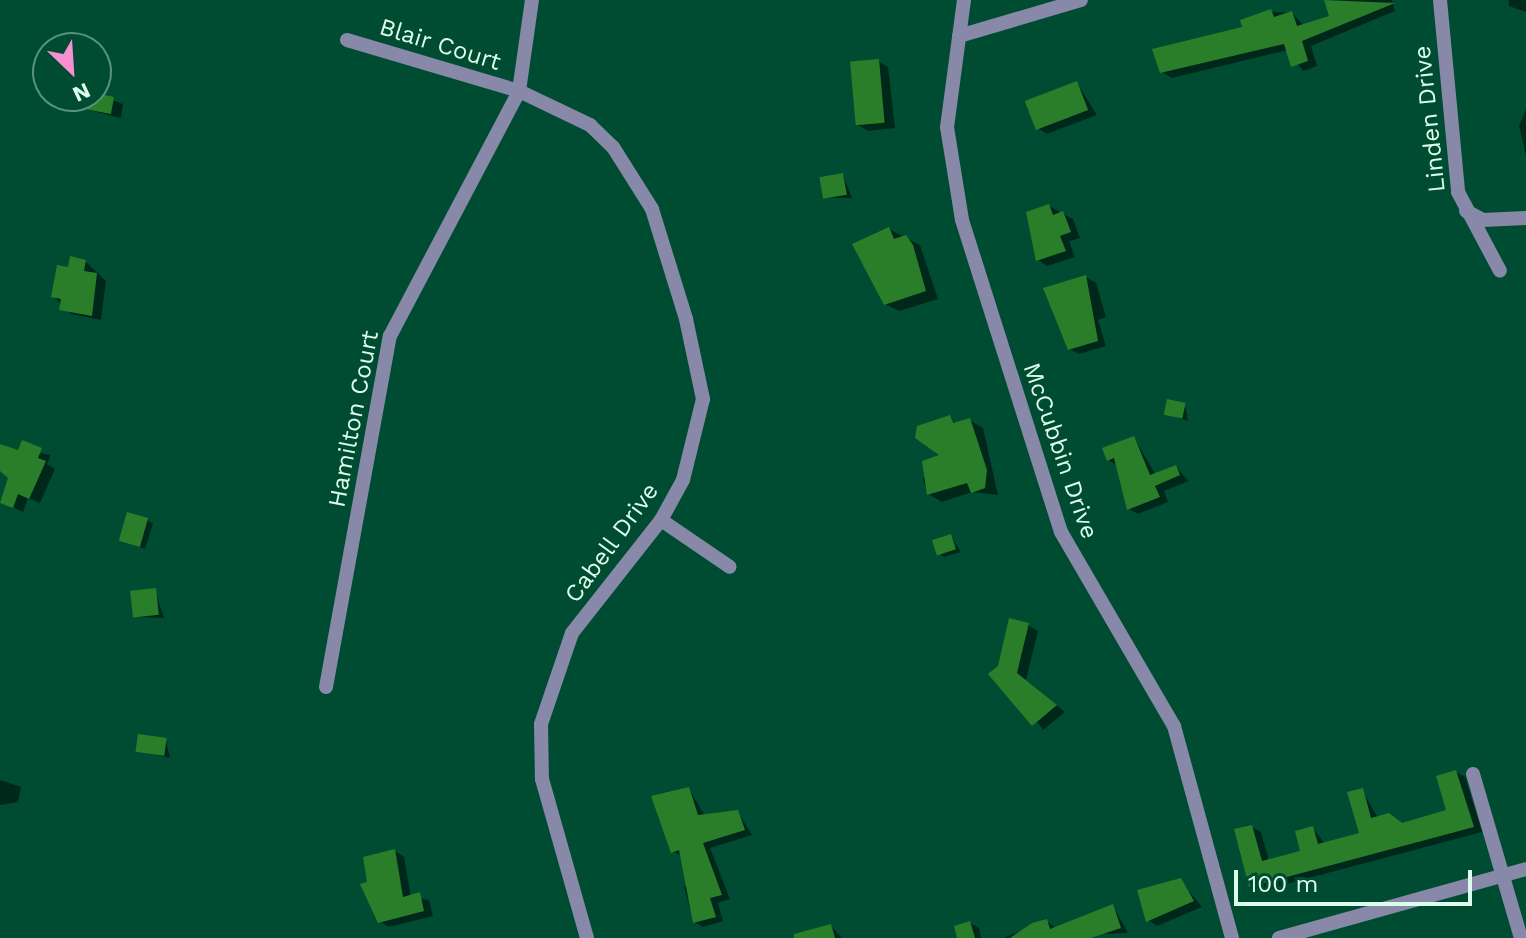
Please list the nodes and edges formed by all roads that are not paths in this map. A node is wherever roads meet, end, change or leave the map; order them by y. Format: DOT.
graph roads {
  1 [pos="532,0"];
  2 [pos="964,0"];
  3 [pos="1081,0"];
  4 [pos="1440,0"];
  5 [pos="959,36"];
  6 [pos="347,40"];
  7 [pos="519,91"];
  8 [pos="1464,207"];
  9 [pos="1526,218"];
  10 [pos="1500,271"];
  11 [pos="661,520"];
  12 [pos="730,567"];
  13 [pos="326,687"];
  14 [pos="1473,774"];
  15 [pos="1526,869"];
  16 [pos="1505,874"];
  17 [pos="587,938"];
  18 [pos="1232,938"];
  19 [pos="1279,938"];
  20 [pos="1521,938"];
  1 -- 7 [label="street, Hamilton Court"];
  2 -- 5 [label="street, McCubbin Drive"];
  3 -- 5 [label="street"];
  4 -- 8 [label="street, Linden Drive"];
  5 -- 18 [label="street, McCubbin Drive"];
  6 -- 7 [label="street, Blair Court"];
  7 -- 11 [label="street, Cabell Drive"];
  7 -- 13 [label="street, Hamilton Court"];
  8 -- 9 [label="street"];
  8 -- 10 [label="street, Linden Drive"];
  11 -- 12 [label="street"];
  11 -- 17 [label="street, Cabell Drive"];
  14 -- 16 [label="street"];
  15 -- 16 [label="street"];
  16 -- 19 [label="street"];
  16 -- 20 [label="street"];
}
